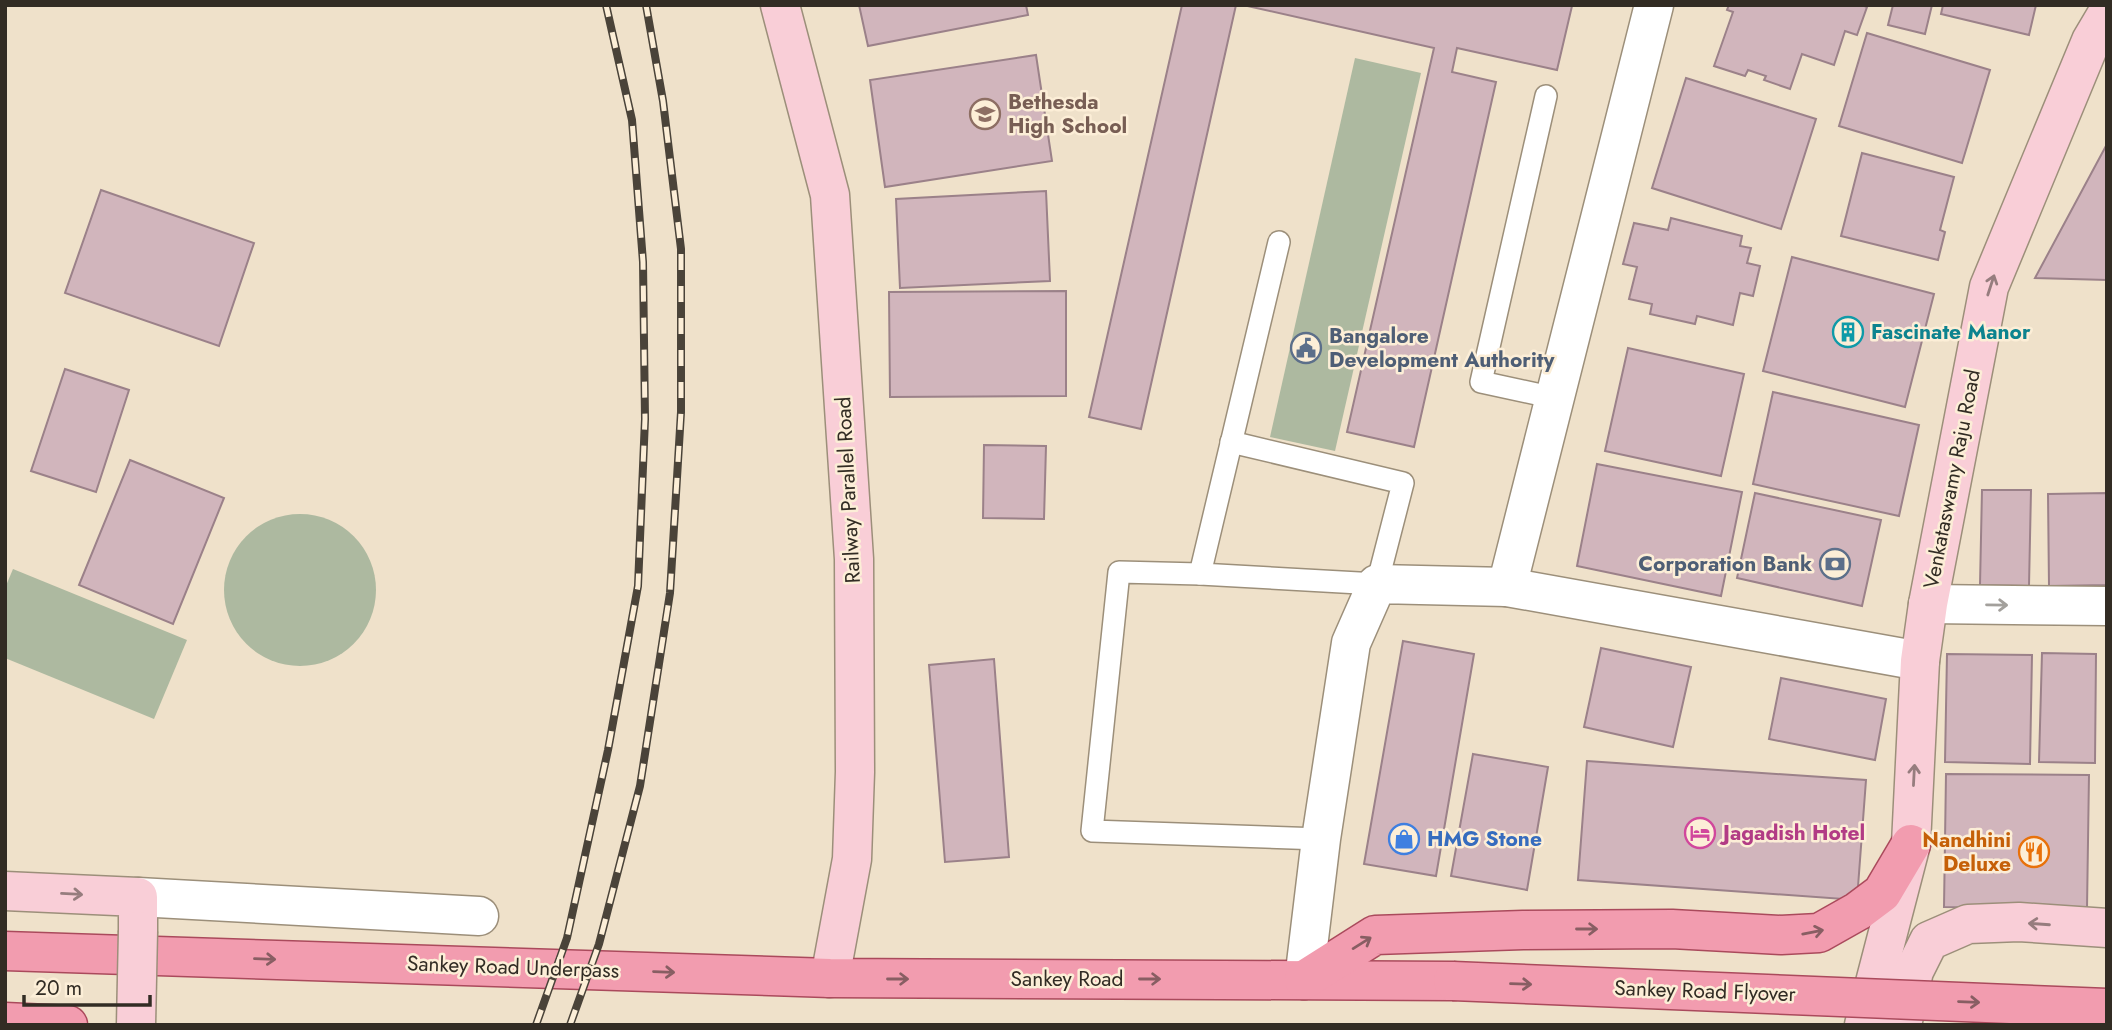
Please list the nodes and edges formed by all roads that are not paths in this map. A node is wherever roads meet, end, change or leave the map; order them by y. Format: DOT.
graph roads {
  1 [pos="780,5"];
  2 [pos="1654,5"];
  3 [pos="2102,36"];
  4 [pos="1546,96"];
  5 [pos="1279,242"];
  6 [pos="1555,398"];
  7 [pos="1231,442"];
  8 [pos="1200,574"];
  9 [pos="1377,584"];
  10 [pos="1507,587"];
  11 [pos="1928,604"];
  12 [pos="2107,606"];
  13 [pos="1920,661"];
  14 [pos="1321,839"];
  15 [pos="1911,844"];
  16 [pos="5,891"];
  17 [pos="138,914"];
  18 [pos="479,916"];
  19 [pos="2107,928"];
  20 [pos="5,951"];
  21 [pos="830,978"];
  22 [pos="1304,980"];
  23 [pos="2107,1008"];
  24 [pos="5,1022"];
  25 [pos="68,1025"];
  26 [pos="136,1025"];
  27 [pos="1864,1025"];
  28 [pos="1902,1025"];
  1 -- 21 [label="street, Railway Parallel Road"];
  2 -- 6 [label="street"];
  11 -- 3 [label="street, Venkataswamy Raju Road, one-way"];
  4 -- 6 [label="lane"];
  5 -- 7 [label="lane"];
  6 -- 10 [label="street"];
  7 -- 8 [label="lane"];
  7 -- 9 [label="lane"];
  8 -- 9 [label="lane"];
  8 -- 14 [label="lane"];
  9 -- 10 [label="street"];
  9 -- 14 [label="street"];
  10 -- 13 [label="street"];
  11 -- 12 [label="street, one-way"];
  11 -- 13 [label="street, Venkataswamy Raju Road"];
  15 -- 13 [label="street, Venkataswamy Raju Road, one-way"];
  14 -- 22 [label="street"];
  22 -- 15 [label="main road, one-way"];
  15 -- 27 [label="street, Venkataswamy Raju Road"];
  16 -- 17 [label="street, one-way"];
  17 -- 18 [label="street"];
  17 -- 26 [label="street, bridge"];
  19 -- 28 [label="street, one-way"];
  20 -- 21 [label="main road, Sankey Road Underpass, one-way"];
  21 -- 22 [label="main road, Sankey Road, one-way"];
  22 -- 23 [label="main road, Sankey Road Flyover, one-way, bridge"];
  24 -- 25 [label="main road"];
}
